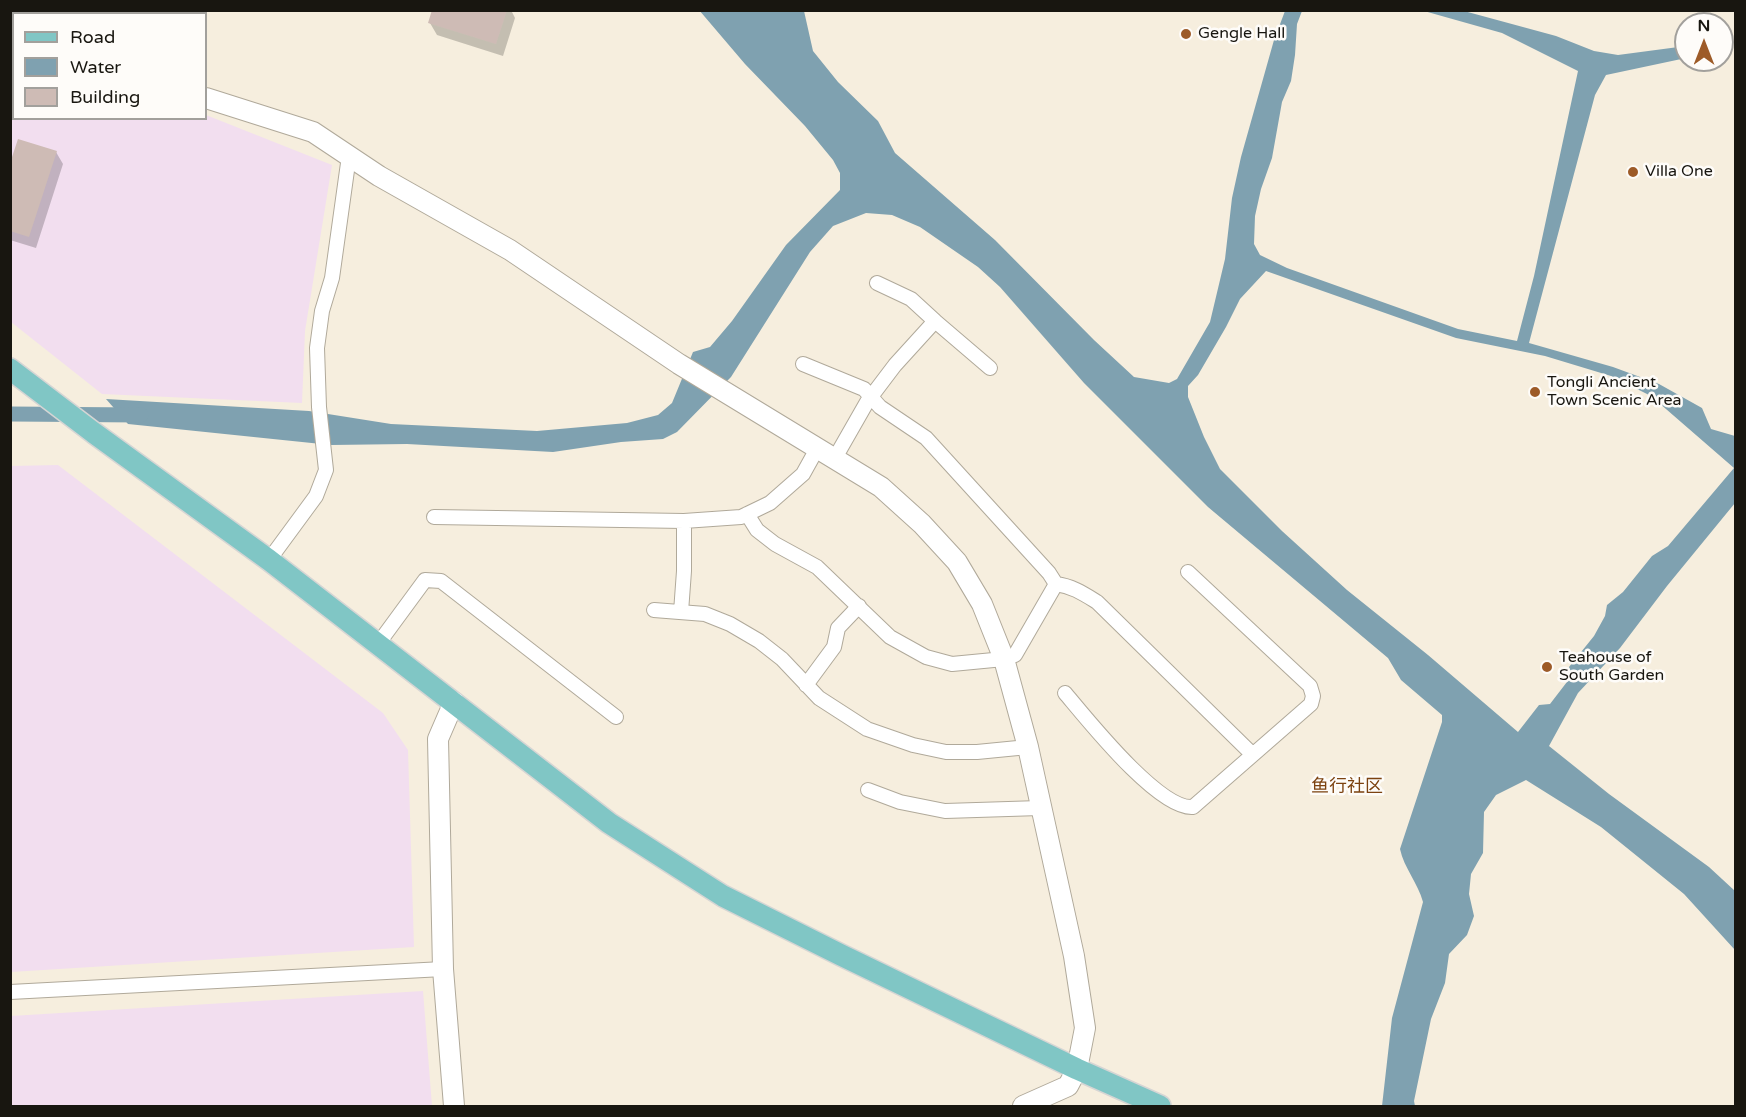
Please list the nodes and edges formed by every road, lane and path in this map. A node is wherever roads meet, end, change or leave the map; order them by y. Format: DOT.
graph roads {
  1 [pos="207,98"];
  2 [pos="349,156"];
  3 [pos="877,283"];
  4 [pos="935,321"];
  5 [pos="803,364"];
  6 [pos="990,368"];
  7 [pos="10,369"];
  8 [pos="871,397"];
  9 [pos="818,447"];
  10 [pos="835,458"];
  11 [pos="747,514"];
  12 [pos="434,517"];
  13 [pos="684,521"];
  14 [pos="269,560"];
  15 [pos="1188,572"];
  16 [pos="1056,584"];
  17 [pos="859,606"];
  18 [pos="654,610"];
  19 [pos="681,612"];
  20 [pos="378,644"];
  21 [pos="1005,659"];
  22 [pos="806,684"];
  23 [pos="1065,693"];
  24 [pos="454,702"];
  25 [pos="616,717"];
  26 [pos="1028,747"];
  27 [pos="1252,754"];
  28 [pos="868,790"];
  29 [pos="1040,808"];
  30 [pos="443,969"];
  31 [pos="10,992"];
  32 [pos="1077,1069"];
  33 [pos="454,1107"];
  34 [pos="1023,1107"];
  35 [pos="1160,1107"];
  1 -- 2 [label="street"];
  2 -- 9 [label="street"];
  2 -- 14 [label="street"];
  3 -- 4 [label="street"];
  4 -- 6 [label="street"];
  4 -- 8 [label="street"];
  5 -- 8 [label="street"];
  7 -- 14 [label="main road"];
  8 -- 10 [label="street"];
  8 -- 16 [label="street"];
  9 -- 10 [label="street"];
  9 -- 11 [label="street"];
  10 -- 21 [label="street"];
  11 -- 13 [label="street"];
  11 -- 17 [label="street"];
  12 -- 13 [label="street"];
  13 -- 19 [label="street"];
  14 -- 20 [label="main road"];
  15 -- 27 [label="street"];
  16 -- 21 [label="street"];
  16 -- 27 [label="street"];
  17 -- 21 [label="street"];
  17 -- 22 [label="street"];
  18 -- 19 [label="street"];
  19 -- 22 [label="street"];
  20 -- 24 [label="main road"];
  20 -- 25 [label="street"];
  21 -- 26 [label="street"];
  22 -- 26 [label="street"];
  23 -- 27 [label="street"];
  24 -- 30 [label="street"];
  24 -- 32 [label="main road"];
  26 -- 29 [label="street"];
  28 -- 29 [label="street"];
  29 -- 32 [label="street"];
  30 -- 31 [label="street"];
  30 -- 33 [label="street"];
  32 -- 34 [label="street"];
  32 -- 35 [label="main road"];
}
